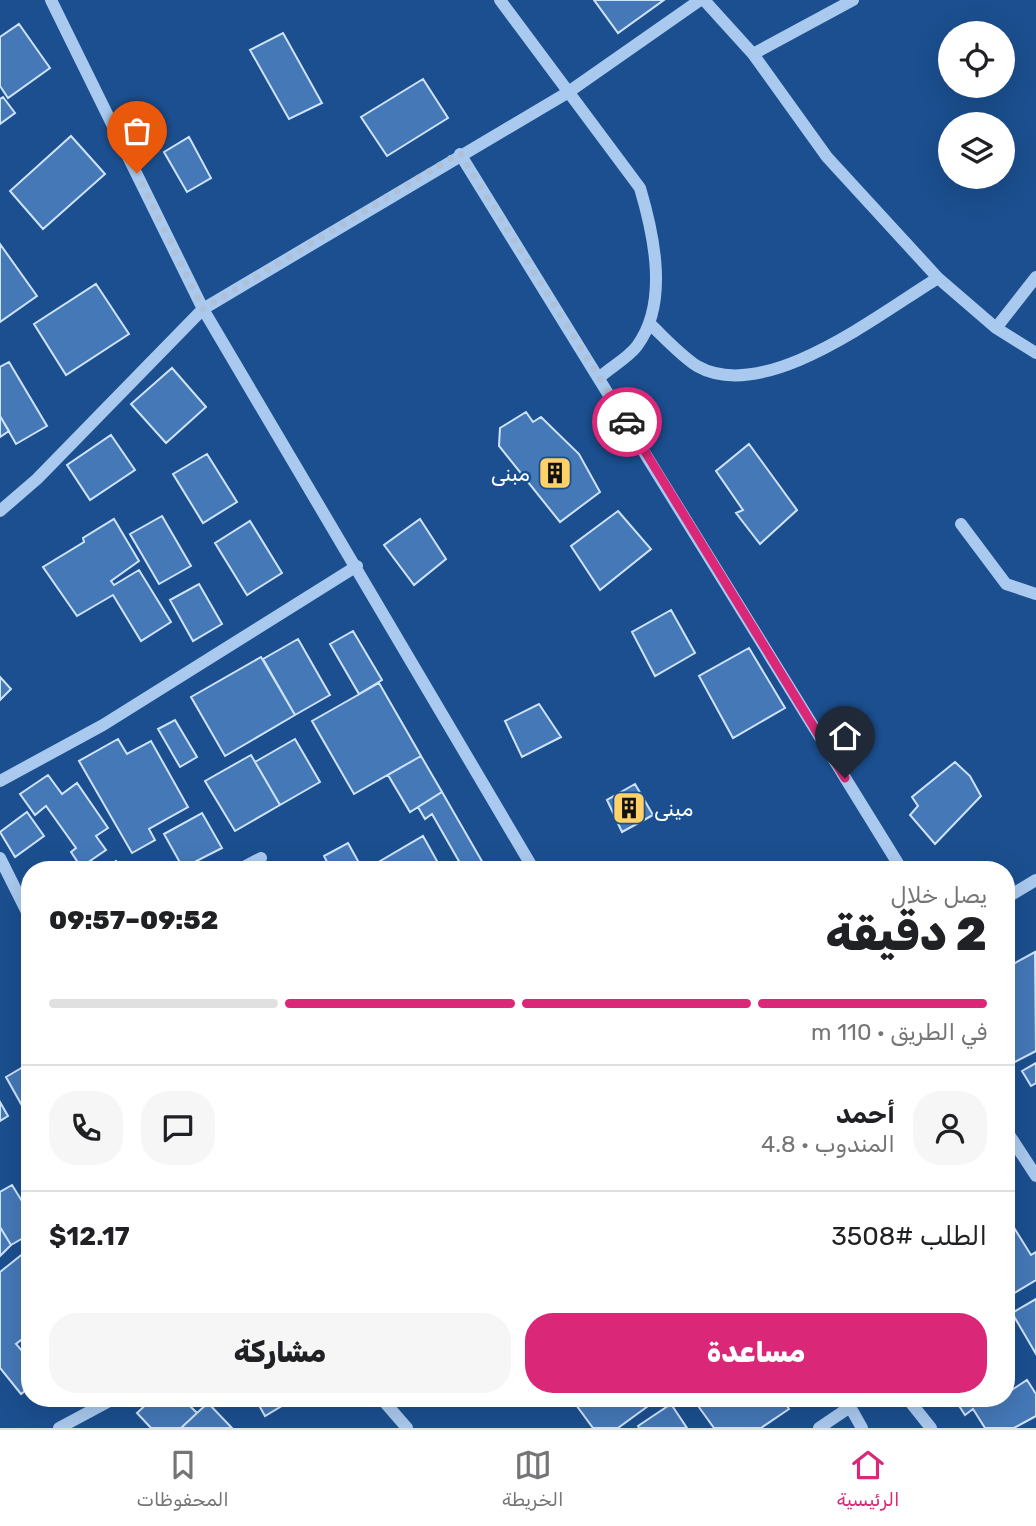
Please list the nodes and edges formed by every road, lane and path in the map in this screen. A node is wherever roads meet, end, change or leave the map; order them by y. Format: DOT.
graph roads {
  1 [pos="51,0"];
  2 [pos="500,0"];
  3 [pos="702,0"];
  4 [pos="853,0"];
  5 [pos="752,54"];
  6 [pos="567,93"];
  7 [pos="460,153"];
  8 [pos="1036,277"];
  9 [pos="938,278"];
  10 [pos="203,309"];
  11 [pos="649,323"];
  12 [pos="996,328"];
  13 [pos="1036,353"];
  14 [pos="600,377"];
  15 [pos="0,511"];
  16 [pos="961,524"];
  17 [pos="358,566"];
  18 [pos="1036,594"];
  19 [pos="0,781"];
  20 [pos="0,858"];
  21 [pos="261,858"];
  22 [pos="255,861"];
  23 [pos="529,861"];
  24 [pos="896,861"];
  25 [pos="1036,880"];
  26 [pos="1015,893"];
  27 [pos="21,900"];
  28 [pos="1015,1144"];
  29 [pos="1036,1176"];
  30 [pos="98,1407"];
  31 [pos="389,1407"];
  32 [pos="843,1407"];
  33 [pos="850,1407"];
  34 [pos="914,1407"];
  35 [pos="59,1428"];
  36 [pos="407,1428"];
  37 [pos="818,1428"];
  38 [pos="862,1428"];
  39 [pos="931,1428"];
  1 -- 10 [label="street"];
  2 -- 6 [label="street"];
  3 -- 5 [label="street"];
  3 -- 6 [label="street"];
  4 -- 5 [label="street"];
  5 -- 9 [label="street"];
  6 -- 7 [label="street"];
  6 -- 11 [label="street"];
  7 -- 10 [label="street"];
  7 -- 14 [label="street"];
  8 -- 12 [label="street"];
  9 -- 11 [label="street"];
  9 -- 12 [label="street"];
  10 -- 15 [label="street"];
  10 -- 17 [label="street"];
  11 -- 14 [label="street"];
  12 -- 13 [label="street"];
  14 -- 24 [label="street"];
  16 -- 18 [label="street"];
  17 -- 19 [label="street"];
  17 -- 23 [label="street"];
  20 -- 27 [label="street"];
  21 -- 22 [label="street"];
  25 -- 26 [label="street"];
  28 -- 29 [label="street"];
  30 -- 35 [label="street"];
  31 -- 36 [label="street"];
  32 -- 37 [label="street"];
  33 -- 38 [label="street"];
  34 -- 39 [label="street"];
}
